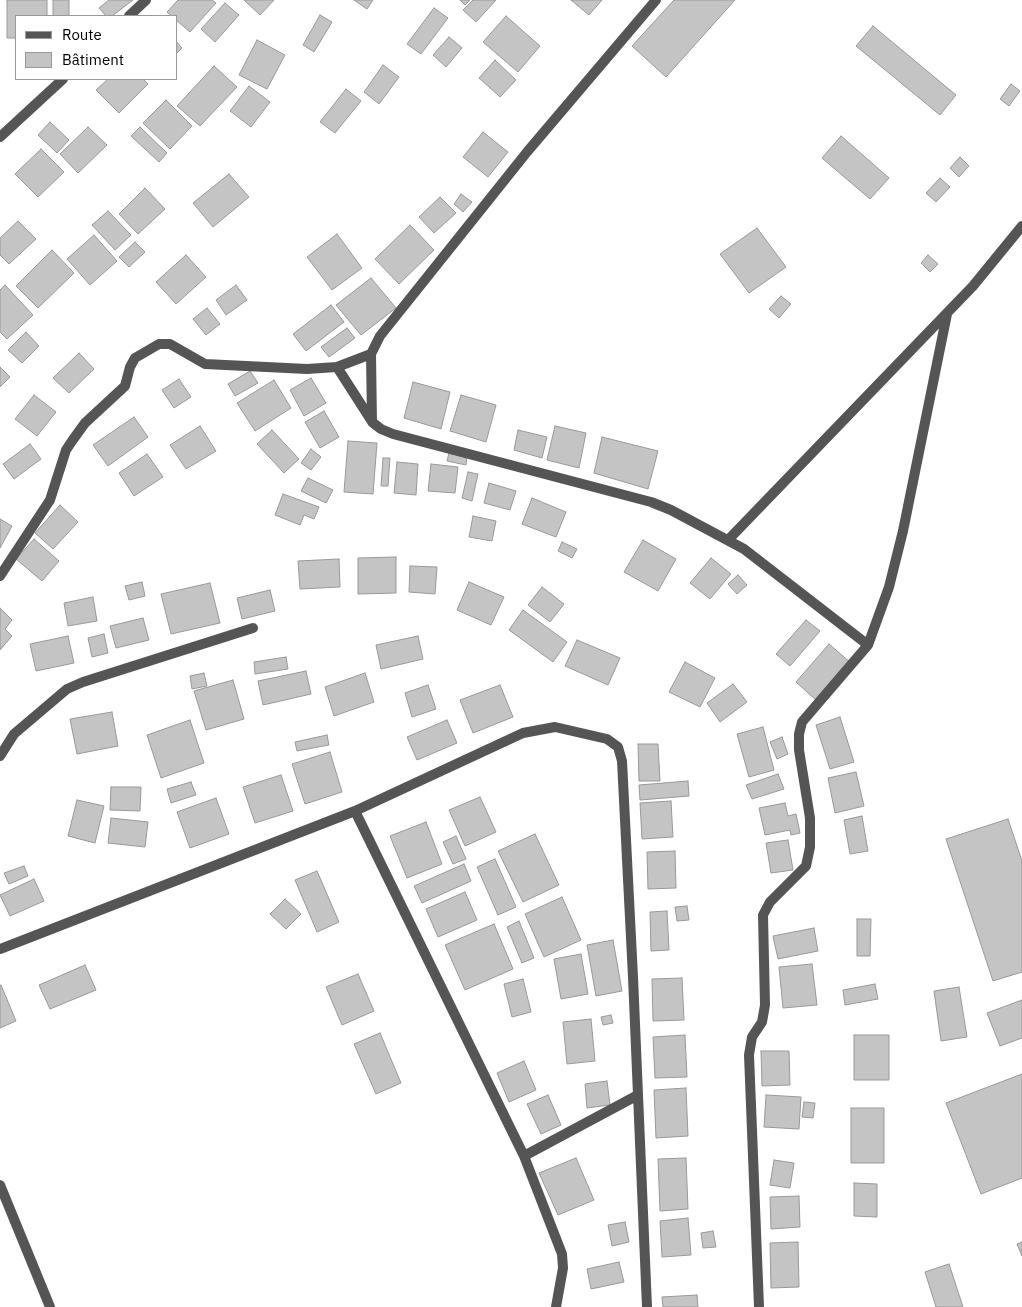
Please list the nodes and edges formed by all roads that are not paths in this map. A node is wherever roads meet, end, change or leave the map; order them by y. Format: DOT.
graph roads {
  1 [pos="146,0"];
  2 [pos="656,0"];
  3 [pos="130,15"];
  4 [pos="62,80"];
  5 [pos="0,136"];
  6 [pos="1022,226"];
  7 [pos="947,314"];
  8 [pos="371,354"];
  9 [pos="338,367"];
  10 [pos="372,422"];
  11 [pos="729,539"];
  12 [pos="0,576"];
  13 [pos="253,628"];
  14 [pos="868,645"];
  15 [pos="0,756"];
  16 [pos="355,811"];
  17 [pos="0,949"];
  18 [pos="638,1095"];
  19 [pos="524,1156"];
  20 [pos="0,1185"];
  21 [pos="50,1307"];
  22 [pos="556,1307"];
  23 [pos="648,1307"];
  24 [pos="759,1307"];
  1 -- 3 [label="street"];
  2 -- 8 [label="street"];
  4 -- 5 [label="street"];
  6 -- 7 [label="street"];
  7 -- 11 [label="street"];
  7 -- 14 [label="street"];
  8 -- 9 [label="street"];
  8 -- 10 [label="street"];
  9 -- 10 [label="street"];
  9 -- 12 [label="street"];
  10 -- 11 [label="street"];
  11 -- 14 [label="street"];
  13 -- 15 [label="street"];
  14 -- 24 [label="street"];
  16 -- 17 [label="street"];
  16 -- 18 [label="street"];
  16 -- 19 [label="street"];
  18 -- 19 [label="street"];
  18 -- 23 [label="street"];
  19 -- 22 [label="street"];
  20 -- 21 [label="street"];
}
